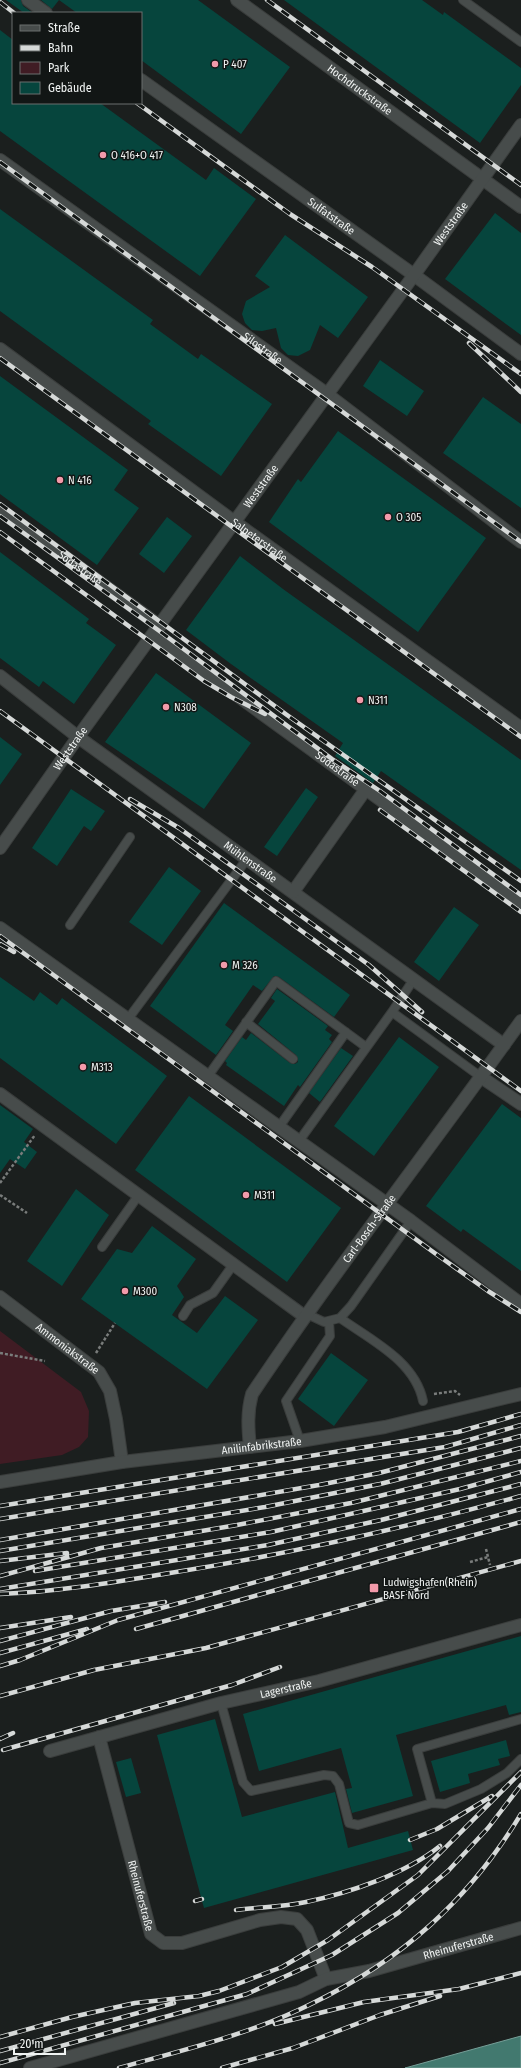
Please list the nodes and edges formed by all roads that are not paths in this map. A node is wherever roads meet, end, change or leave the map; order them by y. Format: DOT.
graph roads {
  1 [pos="28,0"];
  2 [pos="237,0"];
  3 [pos="463,0"];
  4 [pos="45,12"];
  5 [pos="521,42"];
  6 [pos="142,81"];
  7 [pos="521,125"];
  8 [pos="0,160"];
  9 [pos="481,179"];
  10 [pos="521,207"];
  11 [pos="414,275"];
  12 [pos="0,349"];
  13 [pos="521,354"];
  14 [pos="327,394"];
  15 [pos="0,510"];
  16 [pos="236,523"];
  17 [pos="521,542"];
  18 [pos="157,631"];
  19 [pos="0,676"];
  20 [pos="521,728"];
  21 [pos="78,737"];
  22 [pos="366,790"];
  23 [pos="130,837"];
  24 [pos="0,848"];
  25 [pos="247,859"];
  26 [pos="293,892"];
  27 [pos="521,902"];
  28 [pos="70,925"];
  29 [pos="0,928"];
  30 [pos="414,979"];
  31 [pos="392,1012"];
  32 [pos="128,1019"];
  33 [pos="521,1021"];
  34 [pos="246,1022"];
  35 [pos="346,1032"];
  36 [pos="504,1044"];
  37 [pos="366,1047"];
  38 [pos="293,1059"];
  39 [pos="208,1076"];
  40 [pos="481,1077"];
  41 [pos="0,1094"];
  42 [pos="521,1104"];
  43 [pos="279,1127"];
  44 [pos="299,1141"];
  45 [pos="138,1196"];
  46 [pos="388,1205"];
  47 [pos="411,1221"];
  48 [pos="102,1247"];
  49 [pos="233,1265"];
  50 [pos="0,1298"];
  51 [pos="521,1304"];
  52 [pos="305,1315"];
  53 [pos="183,1316"];
  54 [pos="340,1318"];
  55 [pos="329,1322"];
  56 [pos="521,1394"];
  57 [pos="422,1399"];
  58 [pos="300,1441"];
  59 [pos="250,1447"];
  60 [pos="122,1462"];
  61 [pos="0,1482"];
  62 [pos="521,1625"];
  63 [pos="222,1703"];
  64 [pos="521,1719"];
  65 [pos="99,1737"];
  66 [pos="50,1751"];
  67 [pos="521,1759"];
  68 [pos="432,1802"];
  69 [pos="521,1928"];
  70 [pos="326,1979"];
  71 [pos="30,2068"];
  1 -- 4 [label="street"];
  2 -- 9 [label="street, Hochdruckstraße"];
  3 -- 5 [label="lane"];
  6 -- 11 [label="street, Sulfatstraße"];
  7 -- 9 [label="street, Weststraße"];
  8 -- 14 [label="street, Silostraße"];
  9 -- 10 [label="street, Hochdruckstraße"];
  9 -- 11 [label="street, Weststraße"];
  11 -- 13 [label="street, Sulfatstraße"];
  11 -- 14 [label="street, Weststraße"];
  12 -- 16 [label="street, Salpeterstraße"];
  14 -- 16 [label="street, Weststraße"];
  14 -- 17 [label="street, Silostraße"];
  15 -- 18 [label="street, Sodastraße"];
  16 -- 18 [label="street, Weststraße"];
  16 -- 20 [label="street, Salpeterstraße"];
  18 -- 21 [label="street, Weststraße"];
  18 -- 22 [label="street, Sodastraße"];
  19 -- 21 [label="street, Mühlenstraße"];
  21 -- 24 [label="street, Weststraße"];
  21 -- 25 [label="street, Mühlenstraße"];
  22 -- 26 [label="street"];
  22 -- 27 [label="street, Sodastraße"];
  23 -- 28 [label="lane"];
  25 -- 26 [label="street, Mühlenstraße"];
  25 -- 32 [label="lane"];
  26 -- 30 [label="street, Mühlenstraße"];
  29 -- 32 [label="street"];
  30 -- 31 [label="lane"];
  30 -- 36 [label="street, Mühlenstraße"];
  31 -- 37 [label="lane"];
  31 -- 40 [label="lane"];
  32 -- 39 [label="street"];
  33 -- 36 [label="street, Carl-Bosch-Straße"];
  34 -- 35 [label="lane"];
  34 -- 38 [label="lane"];
  34 -- 39 [label="lane"];
  35 -- 37 [label="lane"];
  35 -- 43 [label="lane"];
  36 -- 40 [label="street, Carl-Bosch-Straße"];
  37 -- 44 [label="lane"];
  39 -- 43 [label="street"];
  40 -- 42 [label="street"];
  40 -- 46 [label="street, Carl-Bosch-Straße"];
  41 -- 45 [label="street"];
  43 -- 44 [label="street"];
  44 -- 46 [label="street"];
  45 -- 48 [label="lane"];
  45 -- 49 [label="street"];
  46 -- 47 [label="street"];
  46 -- 52 [label="street, Carl-Bosch-Straße"];
  47 -- 51 [label="street"];
  47 -- 54 [label="lane"];
  49 -- 52 [label="street"];
  49 -- 53 [label="lane"];
  50 -- 60 [label="street, Ammoniakstraße"];
  52 -- 55 [label="lane"];
  52 -- 59 [label="street, Carl-Bosch-Straße"];
  54 -- 55 [label="lane"];
  54 -- 57 [label="lane"];
  55 -- 58 [label="lane"];
  56 -- 58 [label="street, Anilinfabrikstraße"];
  58 -- 59 [label="street, Anilinfabrikstraße"];
  59 -- 60 [label="street, Anilinfabrikstraße"];
  60 -- 61 [label="street, Anilinfabrikstraße"];
  62 -- 63 [label="street, Lagerstraße"];
  63 -- 65 [label="street, Lagerstraße"];
  63 -- 68 [label="lane"];
  64 -- 68 [label="lane"];
  65 -- 66 [label="street, Lagerstraße"];
  65 -- 70 [label="street, Rheinuferstraße"];
  67 -- 68 [label="lane"];
  69 -- 70 [label="street, Rheinuferstraße"];
  70 -- 71 [label="street, Rheinuferstraße"];
}
